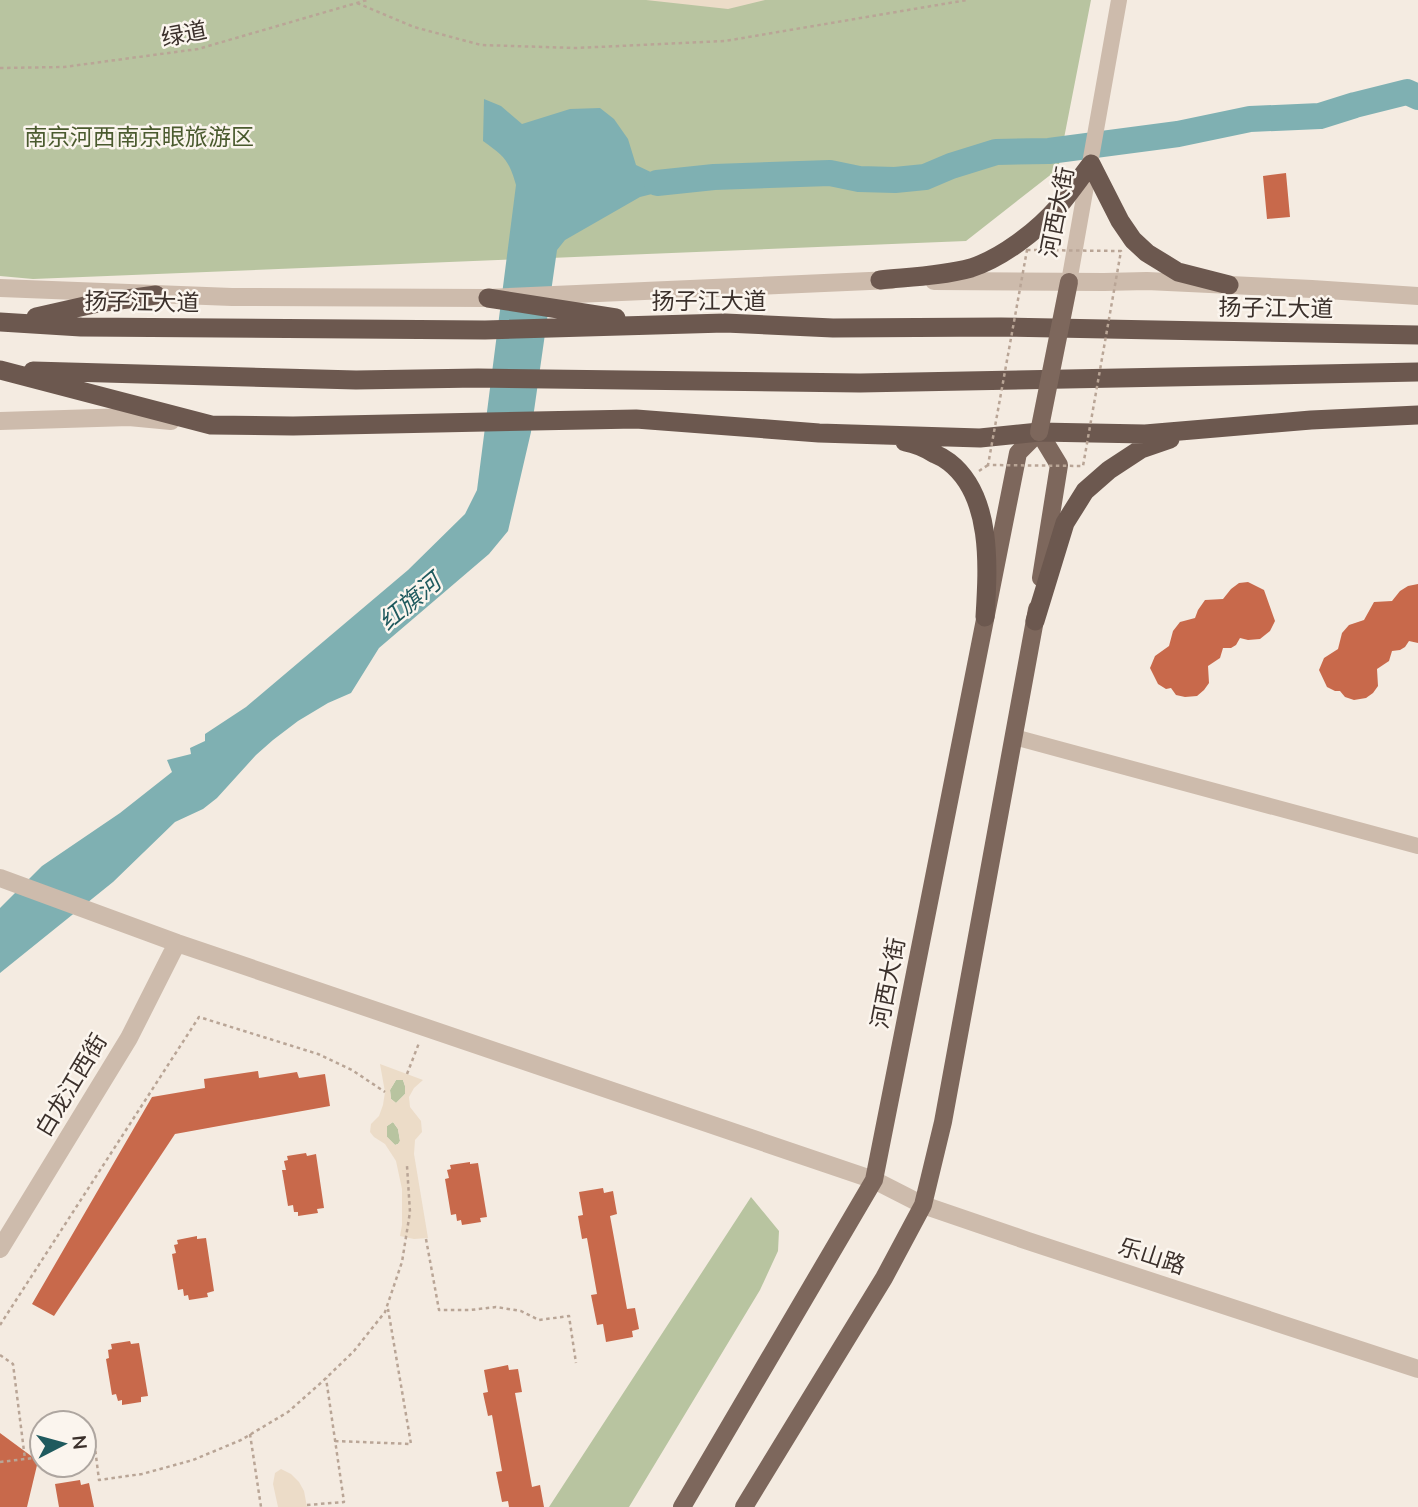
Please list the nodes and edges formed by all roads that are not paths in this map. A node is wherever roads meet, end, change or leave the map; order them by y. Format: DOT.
graph roads {
  1 [pos="1119,0"];
  2 [pos="1091,163"];
  3 [pos="880,280"];
  4 [pos="1069,282"];
  5 [pos="1228,285"];
  6 [pos="0,288"];
  7 [pos="156,295"];
  8 [pos="1418,296"];
  9 [pos="488,298"];
  10 [pos="562,301"];
  11 [pos="6,323"];
  12 [pos="659,325"];
  13 [pos="1418,335"];
  14 [pos="0,370"];
  15 [pos="1418,372"];
  16 [pos="1418,415"];
  17 [pos="0,421"];
  18 [pos="211,425"];
  19 [pos="1204,429"];
  20 [pos="1039,432"];
  21 [pos="866,435"];
  22 [pos="985,617"];
  23 [pos="1035,621"];
  24 [pos="1014,737"];
  25 [pos="1418,846"];
  26 [pos="8,881"];
  27 [pos="177,943"];
  28 [pos="874,1180"];
  29 [pos="923,1205"];
  30 [pos="0,1250"];
  31 [pos="1418,1369"];
  32 [pos="682,1507"];
  33 [pos="744,1507"];
  1 -- 2 [label="street, 河西大街"];
  2 -- 3 [label="highway"];
  2 -- 4 [label="street, 河西大街"];
  2 -- 5 [label="highway"];
  3 -- 4 [label="street, 扬子江大道"];
  3 -- 10 [label="street, 扬子江大道"];
  4 -- 5 [label="street, 扬子江大道"];
  4 -- 20 [label="main road, 河西大街, bridge"];
  5 -- 8 [label="street, 扬子江大道"];
  6 -- 7 [label="street"];
  7 -- 9 [label="street"];
  7 -- 11 [label="highway"];
  9 -- 10 [label="highway"];
  10 -- 12 [label="highway"];
  11 -- 12 [label="highway, 扬子江大道"];
  12 -- 13 [label="highway, 扬子江大道"];
  14 -- 15 [label="highway"];
  14 -- 18 [label="highway"];
  16 -- 19 [label="highway"];
  17 -- 18 [label="street"];
  18 -- 21 [label="highway"];
  19 -- 20 [label="highway"];
  19 -- 23 [label="highway"];
  20 -- 21 [label="highway"];
  20 -- 22 [label="main road, 河西大街"];
  20 -- 23 [label="main road"];
  21 -- 22 [label="highway"];
  22 -- 28 [label="main road, 河西大街"];
  23 -- 24 [label="main road"];
  24 -- 25 [label="street"];
  24 -- 29 [label="main road"];
  26 -- 27 [label="street, 乐山路"];
  27 -- 28 [label="street, 乐山路"];
  27 -- 30 [label="street, 白龙江西街"];
  28 -- 29 [label="street, 乐山路"];
  28 -- 32 [label="main road, 河西大街"];
  29 -- 31 [label="street, 乐山路"];
  29 -- 33 [label="main road"];
}
